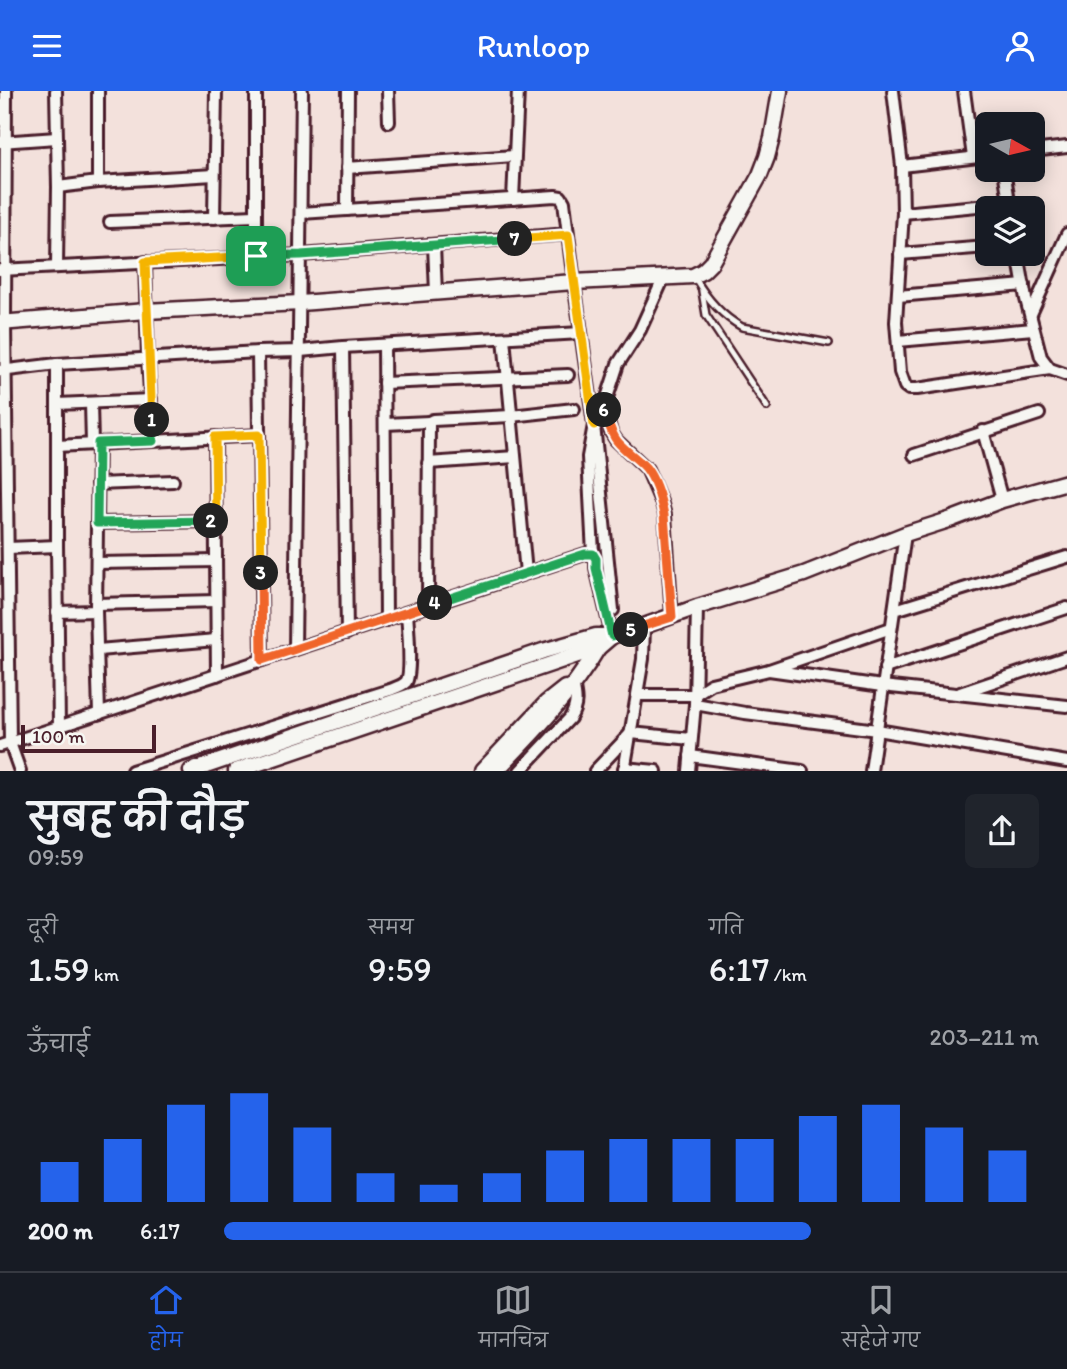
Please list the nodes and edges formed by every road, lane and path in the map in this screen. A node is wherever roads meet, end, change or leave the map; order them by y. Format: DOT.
graph roads {
  1 [pos="6,91"];
  2 [pos="56,91"];
  3 [pos="98,91"];
  4 [pos="216,91"];
  5 [pos="256,91"];
  6 [pos="302,91"];
  7 [pos="348,91"];
  8 [pos="388,91"];
  9 [pos="518,91"];
  10 [pos="779,91"];
  11 [pos="893,91"];
  12 [pos="964,91"];
  13 [pos="389,122"];
  14 [pos="57,138"];
  15 [pos="3,142"];
  16 [pos="1067,147"];
  17 [pos="1045,150"];
  18 [pos="514,156"];
  19 [pos="973,157"];
  20 [pos="902,166"];
  21 [pos="347,168"];
  22 [pos="214,175"];
  23 [pos="99,182"];
  24 [pos="58,187"];
  25 [pos="513,199"];
  26 [pos="975,208"];
  27 [pos="347,210"];
  28 [pos="301,213"];
  29 [pos="903,213"];
  30 [pos="255,216"];
  31 [pos="214,218"];
  32 [pos="110,222"];
  33 [pos="1067,234"];
  34 [pos="568,235"];
  35 [pos="435,245"];
  36 [pos="975,248"];
  37 [pos="900,254"];
  38 [pos="301,255"];
  39 [pos="256,256"];
  40 [pos="145,262"];
  41 [pos="1020,266"];
  42 [pos="57,267"];
  43 [pos="3,270"];
  44 [pos="693,276"];
  45 [pos="664,277"];
  46 [pos="574,282"];
  47 [pos="1024,285"];
  48 [pos="702,292"];
  49 [pos="436,293"];
  50 [pos="898,296"];
  51 [pos="300,303"];
  52 [pos="146,311"];
  53 [pos="1031,314"];
  54 [pos="3,323"];
  55 [pos="1033,329"];
  56 [pos="581,333"];
  57 [pos="504,338"];
  58 [pos="898,341"];
  59 [pos="829,342"];
  60 [pos="384,345"];
  61 [pos="343,347"];
  62 [pos="258,352"];
  63 [pos="300,352"];
  64 [pos="148,359"];
  65 [pos="57,364"];
  66 [pos="1050,369"];
  67 [pos="3,370"];
  68 [pos="568,375"];
  69 [pos="1067,375"];
  70 [pos="508,376"];
  71 [pos="384,383"];
  72 [pos="150,400"];
  73 [pos="91,403"];
  74 [pos="57,404"];
  75 [pos="604,407"];
  76 [pos="767,407"];
  77 [pos="574,409"];
  78 [pos="1039,414"];
  79 [pos="511,416"];
  80 [pos="429,422"];
  81 [pos="385,424"];
  82 [pos="594,425"];
  83 [pos="983,431"];
  84 [pos="259,435"];
  85 [pos="215,437"];
  86 [pos="153,441"];
  87 [pos="95,443"];
  88 [pos="57,446"];
  89 [pos="914,455"];
  90 [pos="515,457"];
  91 [pos="428,463"];
  92 [pos="173,481"];
  93 [pos="1067,482"];
  94 [pos="97,484"];
  95 [pos="1002,500"];
  96 [pos="216,521"];
  97 [pos="97,523"];
  98 [pos="905,534"];
  99 [pos="5,543"];
  100 [pos="57,546"];
  101 [pos="593,554"];
  102 [pos="1067,557"];
  103 [pos="216,561"];
  104 [pos="97,563"];
  105 [pos="526,573"];
  106 [pos="216,601"];
  107 [pos="428,606"];
  108 [pos="96,607"];
  109 [pos="697,607"];
  110 [pos="1067,608"];
  111 [pos="613,610"];
  112 [pos="895,610"];
  113 [pos="57,612"];
  114 [pos="407,613"];
  115 [pos="672,617"];
  116 [pos="386,620"];
  117 [pos="644,626"];
  118 [pos="891,628"];
  119 [pos="348,633"];
  120 [pos="612,636"];
  121 [pos="216,640"];
  122 [pos="597,642"];
  123 [pos="295,649"];
  124 [pos="98,650"];
  125 [pos="1067,657"];
  126 [pos="262,660"];
  127 [pos="885,668"];
  128 [pos="769,670"];
  129 [pos="217,675"];
  130 [pos="407,681"];
  131 [pos="573,683"];
  132 [pos="882,686"];
  133 [pos="957,694"];
  134 [pos="413,695"];
  135 [pos="638,695"];
  136 [pos="694,700"];
  137 [pos="1067,706"];
  138 [pos="99,714"];
  139 [pos="59,727"];
  140 [pos="877,730"];
  141 [pos="631,733"];
  142 [pos="691,739"];
  143 [pos="5,745"];
  144 [pos="690,756"];
  145 [pos="1067,762"];
  146 [pos="624,769"];
  147 [pos="20,771"];
  148 [pos="132,771"];
  149 [pos="191,771"];
  150 [pos="236,771"];
  151 [pos="482,771"];
  152 [pos="496,771"];
  153 [pos="520,771"];
  154 [pos="595,771"];
  155 [pos="656,771"];
  156 [pos="689,771"];
  157 [pos="802,771"];
  158 [pos="871,771"];
  1 -- 15 [label="street"];
  2 -- 14 [label="street"];
  3 -- 23 [label="street"];
  4 -- 22 [label="street"];
  5 -- 30 [label="street"];
  6 -- 28 [label="street"];
  7 -- 21 [label="street"];
  8 -- 13 [label="street"];
  9 -- 18 [label="street"];
  10 -- 44 [label="street"];
  11 -- 20 [label="street"];
  12 -- 19 [label="street"];
  14 -- 15 [label="street"];
  14 -- 24 [label="street"];
  15 -- 43 [label="street"];
  16 -- 17 [label="street"];
  18 -- 21 [label="street"];
  18 -- 25 [label="street"];
  19 -- 20 [label="street"];
  20 -- 29 [label="street"];
  21 -- 27 [label="street"];
  22 -- 23 [label="street"];
  22 -- 31 [label="street"];
  23 -- 24 [label="street"];
  24 -- 42 [label="street"];
  25 -- 27 [label="street"];
  25 -- 34 [label="street"];
  26 -- 29 [label="street"];
  27 -- 28 [label="street"];
  28 -- 38 [label="street"];
  29 -- 37 [label="street"];
  30 -- 31 [label="street"];
  30 -- 39 [label="street"];
  31 -- 32 [label="street"];
  33 -- 53 [label="street"];
  34 -- 35 [label="street"];
  34 -- 46 [label="street"];
  35 -- 38 [label="street"];
  35 -- 49 [label="street"];
  36 -- 37 [label="street"];
  37 -- 50 [label="street"];
  38 -- 39 [label="street"];
  38 -- 51 [label="street"];
  39 -- 40 [label="street"];
  40 -- 42 [label="street"];
  40 -- 52 [label="street"];
  41 -- 47 [label="street"];
  42 -- 43 [label="street"];
  43 -- 54 [label="street"];
  44 -- 45 [label="street"];
  44 -- 48 [label="lane"];
  45 -- 46 [label="street"];
  45 -- 75 [label="street"];
  46 -- 49 [label="street"];
  46 -- 56 [label="street"];
  47 -- 50 [label="street"];
  47 -- 53 [label="street"];
  48 -- 59 [label="lane"];
  48 -- 76 [label="lane"];
  49 -- 51 [label="street"];
  50 -- 58 [label="street"];
  51 -- 52 [label="street"];
  51 -- 63 [label="street"];
  52 -- 54 [label="street"];
  52 -- 64 [label="street"];
  53 -- 55 [label="street"];
  54 -- 67 [label="street"];
  55 -- 58 [label="street"];
  55 -- 66 [label="street"];
  56 -- 57 [label="street"];
  56 -- 82 [label="street"];
  57 -- 60 [label="street"];
  57 -- 70 [label="street"];
  58 -- 66 [label="street"];
  60 -- 61 [label="street"];
  60 -- 71 [label="street"];
  61 -- 63 [label="street"];
  61 -- 119 [label="street"];
  62 -- 63 [label="street"];
  62 -- 64 [label="street"];
  62 -- 84 [label="street"];
  63 -- 123 [label="street"];
  64 -- 65 [label="street"];
  64 -- 72 [label="street"];
  65 -- 67 [label="street"];
  65 -- 74 [label="street"];
  66 -- 69 [label="street"];
  67 -- 99 [label="street"];
  68 -- 70 [label="street"];
  70 -- 71 [label="street"];
  70 -- 79 [label="street"];
  71 -- 81 [label="street"];
  72 -- 73 [label="street"];
  72 -- 86 [label="street"];
  73 -- 74 [label="street"];
  73 -- 87 [label="street"];
  74 -- 88 [label="street"];
  75 -- 82 [label="street"];
  75 -- 115 [label="street"];
  77 -- 79 [label="street"];
  78 -- 83 [label="street"];
  79 -- 80 [label="street"];
  79 -- 90 [label="street"];
  80 -- 81 [label="street"];
  80 -- 91 [label="street"];
  81 -- 116 [label="street"];
  82 -- 101 [label="street"];
  82 -- 111 [label="street"];
  83 -- 89 [label="street"];
  83 -- 95 [label="street"];
  84 -- 85 [label="street"];
  84 -- 126 [label="street"];
  85 -- 86 [label="street"];
  85 -- 96 [label="street"];
  86 -- 87 [label="street"];
  87 -- 88 [label="street"];
  87 -- 94 [label="street"];
  88 -- 100 [label="street"];
  90 -- 91 [label="street"];
  90 -- 105 [label="street"];
  91 -- 107 [label="street"];
  92 -- 94 [label="street"];
  93 -- 95 [label="street"];
  94 -- 97 [label="street"];
  95 -- 98 [label="street"];
  96 -- 97 [label="street"];
  96 -- 103 [label="street"];
  97 -- 104 [label="street"];
  98 -- 109 [label="street"];
  98 -- 112 [label="street"];
  99 -- 100 [label="street"];
  99 -- 143 [label="street"];
  100 -- 113 [label="street"];
  101 -- 105 [label="street"];
  101 -- 120 [label="street"];
  102 -- 112 [label="street"];
  103 -- 104 [label="street"];
  103 -- 106 [label="street"];
  104 -- 108 [label="street"];
  105 -- 107 [label="street"];
  106 -- 108 [label="street"];
  106 -- 121 [label="street"];
  107 -- 114 [label="street"];
  108 -- 113 [label="street"];
  108 -- 124 [label="street"];
  109 -- 115 [label="street"];
  109 -- 136 [label="street"];
  110 -- 127 [label="street"];
  112 -- 118 [label="street"];
  113 -- 139 [label="street"];
  114 -- 116 [label="street"];
  114 -- 130 [label="street"];
  115 -- 117 [label="street"];
  116 -- 119 [label="street"];
  117 -- 120 [label="street"];
  117 -- 135 [label="street"];
  118 -- 127 [label="street"];
  118 -- 128 [label="street"];
  119 -- 123 [label="street"];
  120 -- 122 [label="street"];
  121 -- 124 [label="street"];
  121 -- 129 [label="street"];
  122 -- 131 [label="street"];
  122 -- 134 [label="street"];
  122 -- 150 [label="street"];
  123 -- 126 [label="street"];
  124 -- 138 [label="street"];
  125 -- 133 [label="street"];
  126 -- 129 [label="street"];
  127 -- 132 [label="street"];
  128 -- 132 [label="street"];
  128 -- 136 [label="street"];
  129 -- 138 [label="street"];
  130 -- 134 [label="street"];
  130 -- 148 [label="street"];
  131 -- 151 [label="street"];
  131 -- 152 [label="street"];
  131 -- 153 [label="street"];
  132 -- 133 [label="street"];
  132 -- 140 [label="street"];
  133 -- 137 [label="street"];
  134 -- 149 [label="street"];
  135 -- 136 [label="street"];
  135 -- 141 [label="street"];
  136 -- 140 [label="street"];
  136 -- 142 [label="street"];
  138 -- 139 [label="street"];
  139 -- 143 [label="street"];
  140 -- 145 [label="street"];
  140 -- 158 [label="street"];
  141 -- 142 [label="street"];
  141 -- 146 [label="street"];
  141 -- 154 [label="street"];
  142 -- 144 [label="street"];
  143 -- 147 [label="street"];
  144 -- 156 [label="street"];
  144 -- 157 [label="street"];
  146 -- 155 [label="street"];
}
